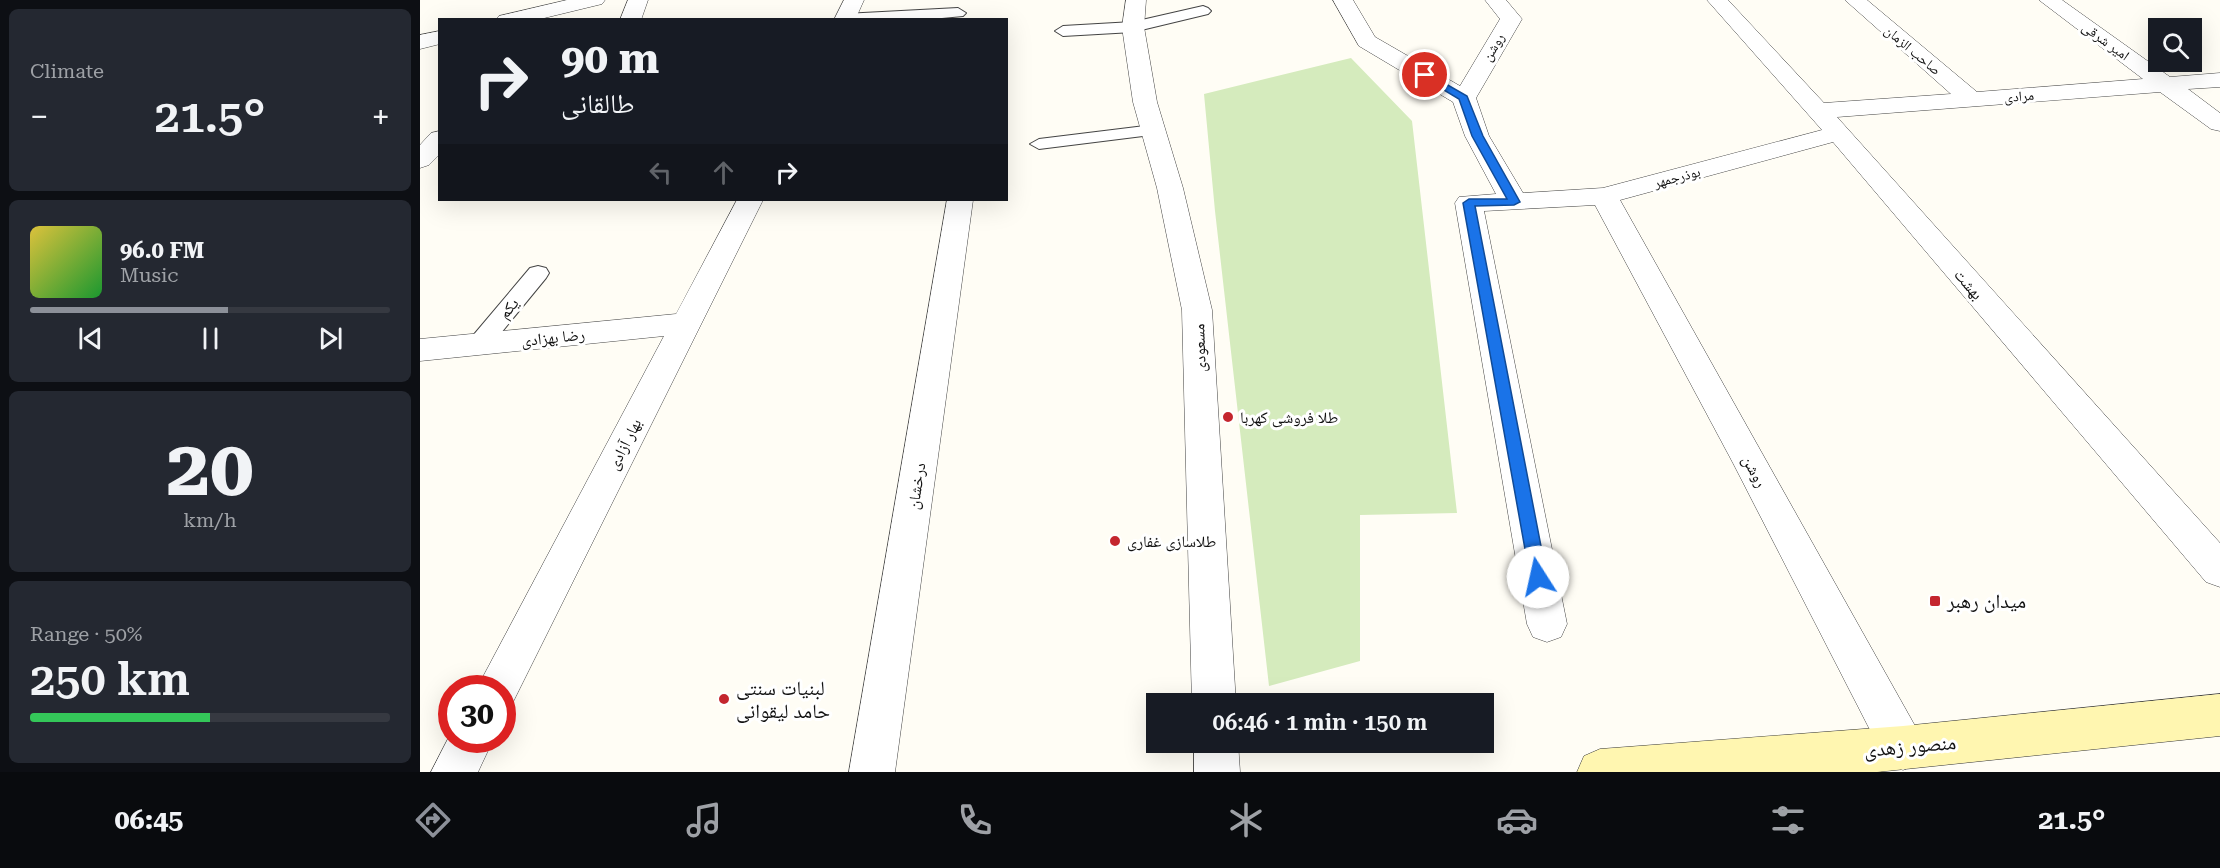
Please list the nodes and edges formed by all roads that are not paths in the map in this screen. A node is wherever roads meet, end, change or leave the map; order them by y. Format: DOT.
graph roads {
  1 [pos="595,0"];
  2 [pos="638,0"];
  3 [pos="854,0"];
  4 [pos="1343,0"];
  5 [pos="1495,0"];
  6 [pos="1717,0"];
  7 [pos="1855,0"];
  8 [pos="2049,0"];
  9 [pos="1203,12"];
  10 [pos="1134,13"];
  11 [pos="958,14"];
  12 [pos="514,18"];
  13 [pos="631,18"];
  14 [pos="845,18"];
  15 [pos="867,18"];
  16 [pos="1063,31"];
  17 [pos="438,38"];
  18 [pos="420,42"];
  19 [pos="2220,80"];
  20 [pos="2166,84"];
  21 [pos="1464,98"];
  22 [pos="1971,99"];
  23 [pos="1827,122"];
  24 [pos="2220,124"];
  25 [pos="1153,130"];
  26 [pos="438,140"];
  27 [pos="1038,144"];
  28 [pos="420,160"];
  29 [pos="1604,196"];
  30 [pos="749,201"];
  31 [pos="960,201"];
  32 [pos="1514,202"];
  33 [pos="538,273"];
  34 [pos="686,323"];
  35 [pos="479,344"];
  36 [pos="420,350"];
  37 [pos="2220,570"];
  38 [pos="1547,624"];
  39 [pos="505,675"];
  40 [pos="1214,693"];
  41 [pos="2220,715"];
  42 [pos="1903,748"];
  43 [pos="464,753"];
  44 [pos="1216,753"];
  45 [pos="454,772"];
  46 [pos="872,772"];
  47 [pos="1217,772"];
  48 [pos="1600,772"];
  1 -- 12 [label="street"];
  2 -- 13 [label="street"];
  3 -- 14 [label="street"];
  4 -- 21 [label="street"];
  5 -- 21 [label="street, روشن"];
  6 -- 23 [label="street, بهشت"];
  7 -- 22 [label="street, صاحب الزمان"];
  8 -- 20 [label="street, امیر شرقی"];
  9 -- 10 [label="lane"];
  10 -- 16 [label="lane"];
  10 -- 25 [label="street, مسعودی"];
  11 -- 15 [label="lane"];
  17 -- 18 [label="street"];
  19 -- 20 [label="street, مرادی"];
  20 -- 22 [label="street, مرادی"];
  20 -- 24 [label="street, امیر شرقی"];
  21 -- 32 [label="street"];
  22 -- 23 [label="street, مرادی"];
  23 -- 29 [label="street, بوذرجمهر"];
  23 -- 37 [label="street, بهشت"];
  25 -- 27 [label="lane"];
  25 -- 40 [label="street, مسعودی"];
  26 -- 28 [label="street"];
  29 -- 32 [label="street, بوذرجمهر"];
  29 -- 42 [label="street, روشن"];
  30 -- 34 [label="street, بهار آزادی"];
  31 -- 46 [label="street, درخشان"];
  32 -- 38 [label="street, بوذرجمهر"];
  33 -- 35 [label="lane, یکم"];
  34 -- 35 [label="street, رضا بهزادی"];
  34 -- 39 [label="street, بهار آزادی"];
  35 -- 36 [label="street, رضا بهزادی"];
  41 -- 42 [label="main road, منصور زهدی"];
  42 -- 48 [label="main road, منصور زهدی"];
  43 -- 45 [label="street"];
  44 -- 47 [label="street"];
}
